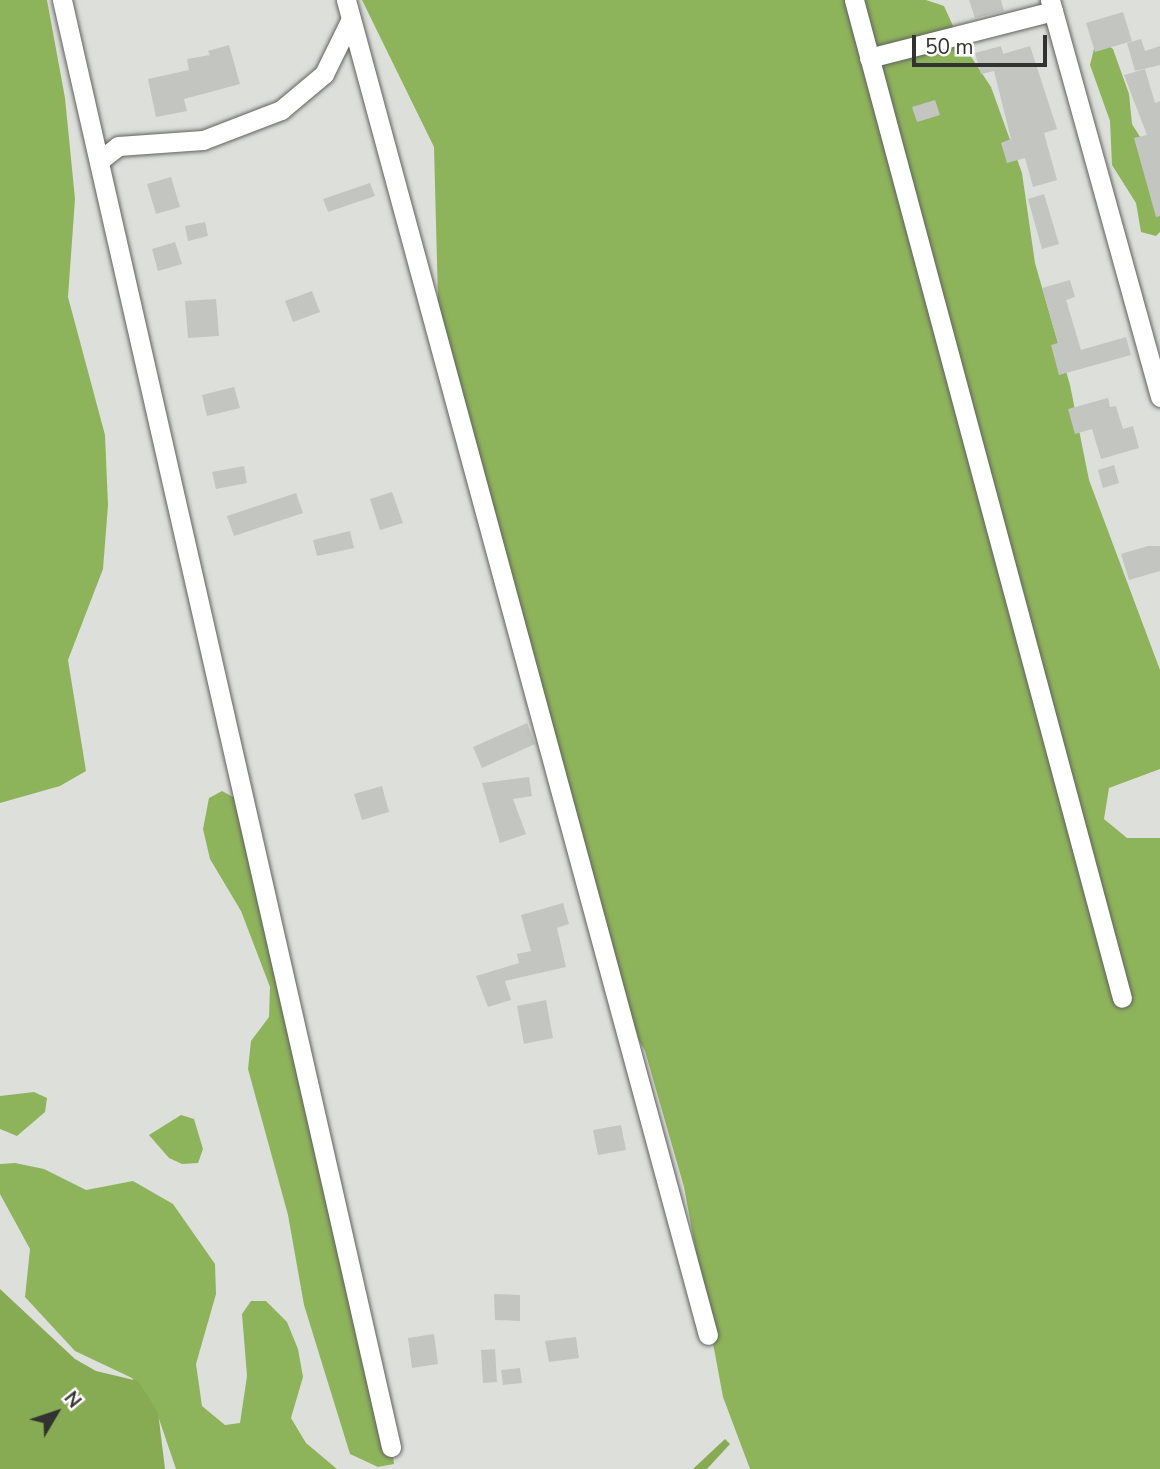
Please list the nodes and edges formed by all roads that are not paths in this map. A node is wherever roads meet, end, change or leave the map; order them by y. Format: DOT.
graph roads {
  1 [pos="62,0"];
  2 [pos="854,0"];
  3 [pos="1051,5"];
  4 [pos="348,9"];
  5 [pos="869,58"];
  6 [pos="99,161"];
  7 [pos="1160,397"];
  8 [pos="1122,998"];
  9 [pos="708,1335"];
  10 [pos="391,1447"];
  1 -- 6 [label="street"];
  2 -- 5 [label="street"];
  3 -- 5 [label="street"];
  3 -- 7 [label="street"];
  4 -- 6 [label="street"];
  4 -- 9 [label="street"];
  5 -- 8 [label="street"];
  6 -- 10 [label="street"];
}
